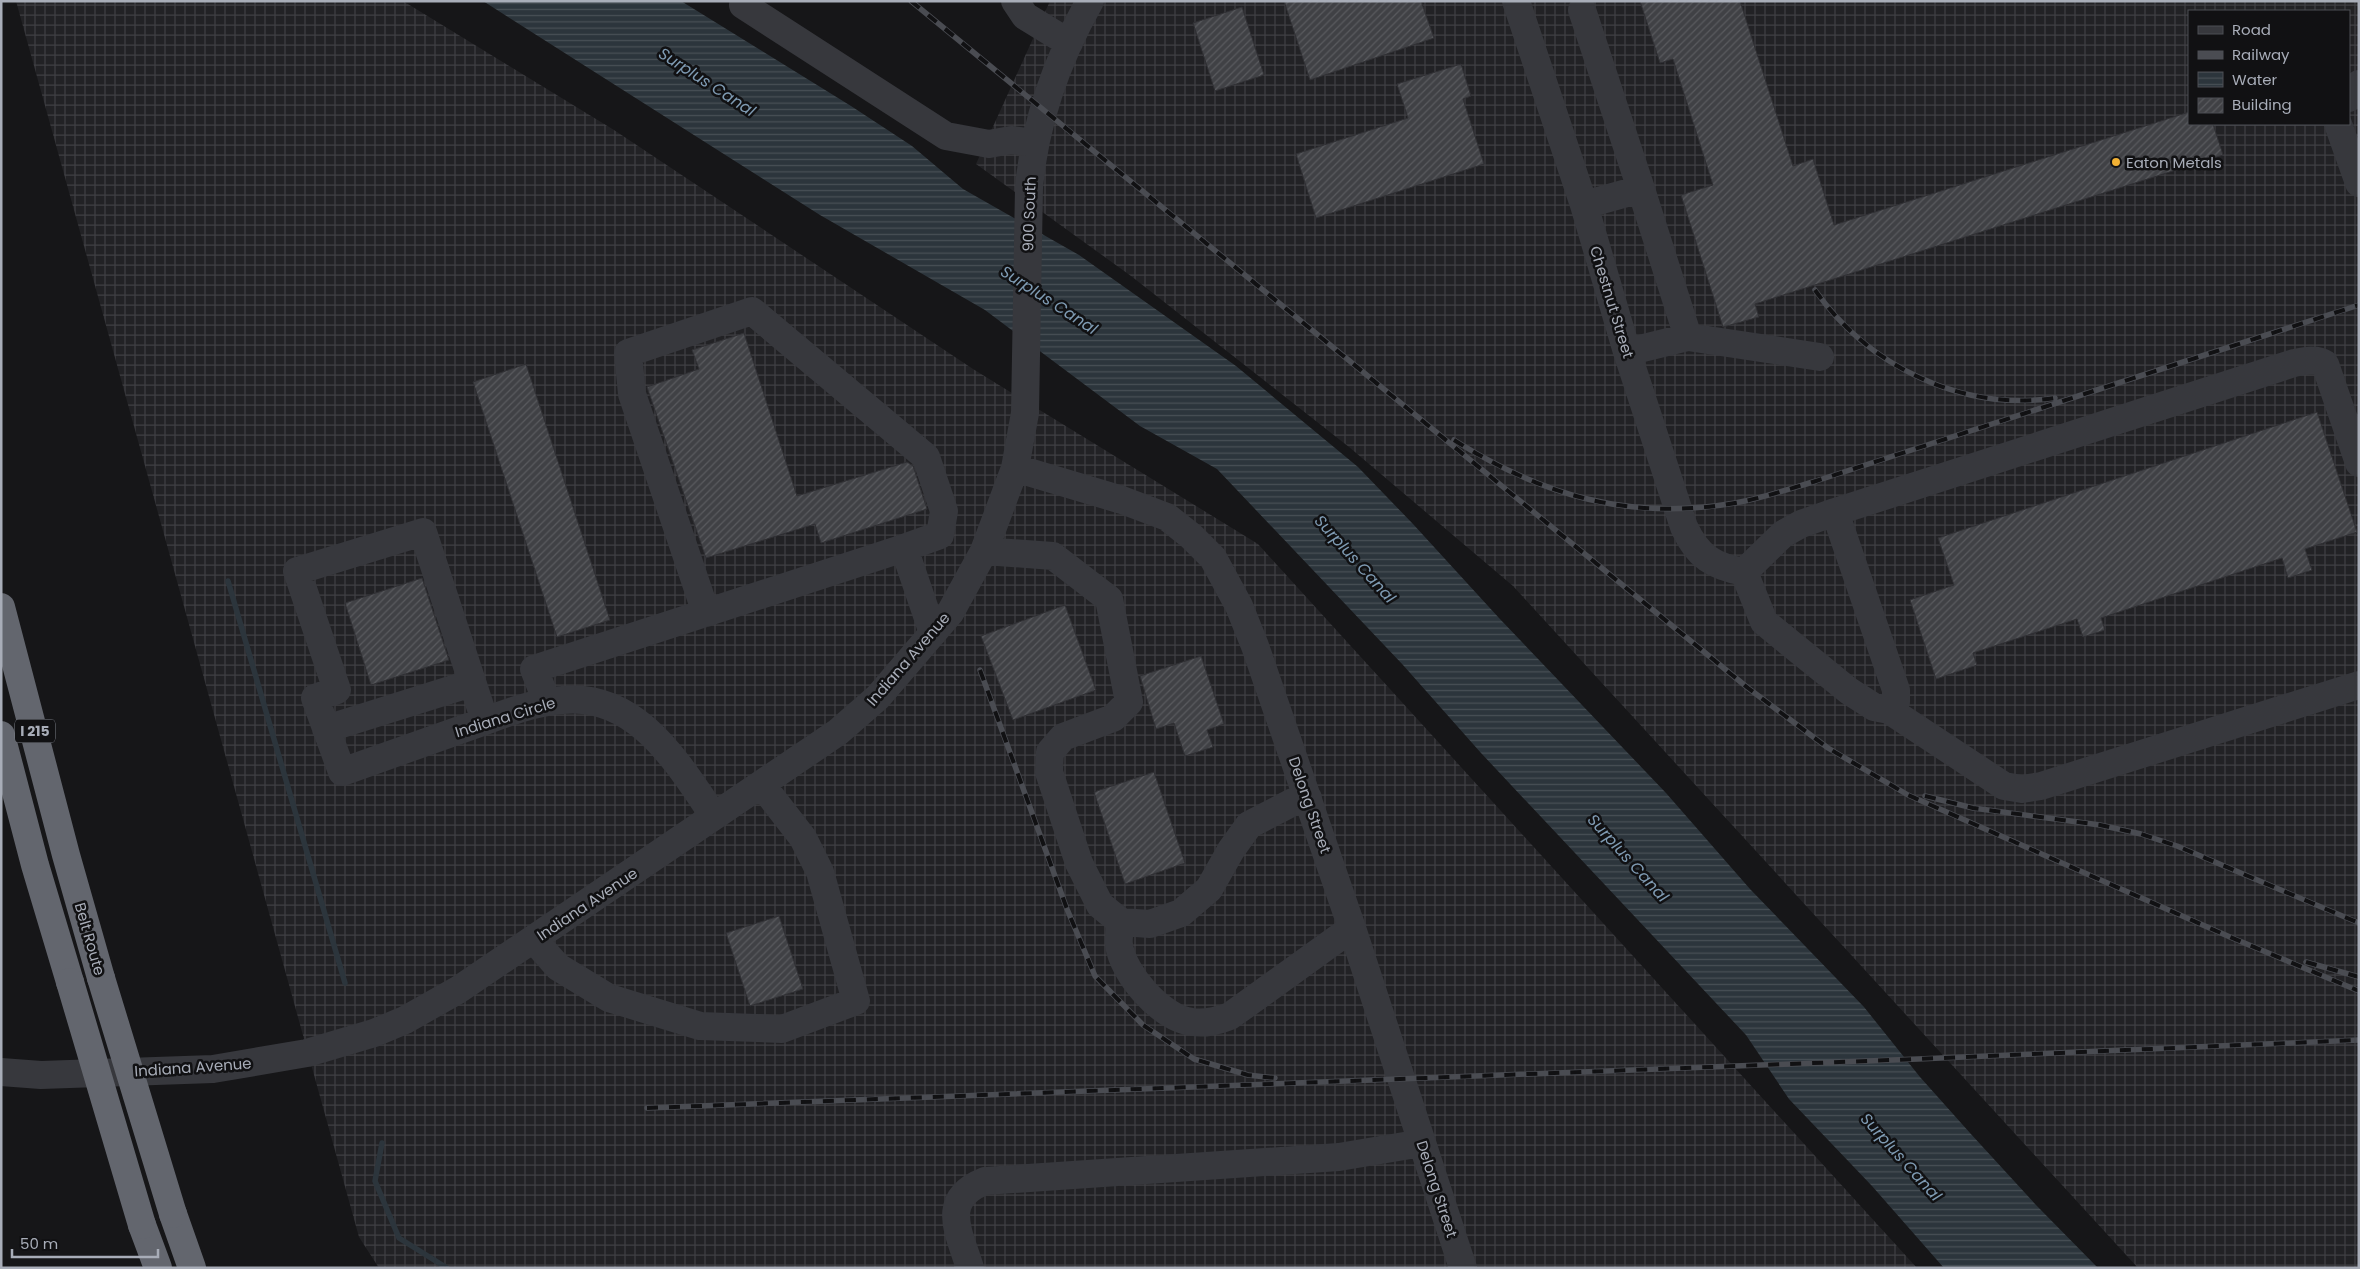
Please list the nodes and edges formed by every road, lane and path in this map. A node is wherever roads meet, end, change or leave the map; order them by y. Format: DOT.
graph roads {
  1 [pos="1015,1"];
  2 [pos="1090,1"];
  3 [pos="1516,1"];
  4 [pos="743,5"];
  5 [pos="1582,10"];
  6 [pos="1069,43"];
  7 [pos="2359,84"];
  8 [pos="2350,96"];
  9 [pos="2338,125"];
  10 [pos="1035,143"];
  11 [pos="2359,182"];
  12 [pos="1641,189"];
  13 [pos="1584,205"];
  14 [pos="1688,337"];
  15 [pos="1627,352"];
  16 [pos="1820,357"];
  17 [pos="2359,463"];
  18 [pos="1015,468"];
  19 [pos="1836,512"];
  20 [pos="904,548"];
  21 [pos="984,551"];
  22 [pos="1744,572"];
  23 [pos="1,607"];
  24 [pos="706,613"];
  25 [pos="933,633"];
  26 [pos="472,683"];
  27 [pos="2359,686"];
  28 [pos="547,702"];
  29 [pos="1889,710"];
  30 [pos="484,721"];
  31 [pos="326,729"];
  32 [pos="1,735"];
  33 [pos="762,784"];
  34 [pos="1308,798"];
  35 [pos="714,816"];
  36 [pos="1121,922"];
  37 [pos="1352,928"];
  38 [pos="534,940"];
  39 [pos="1,1072"];
  40 [pos="1422,1142"];
  41 [pos="158,1268"];
  42 [pos="192,1268"];
  43 [pos="970,1268"];
  44 [pos="1463,1268"];
  1 -- 6 [label="street"];
  2 -- 6 [label="street, 900 South"];
  3 -- 13 [label="street, Chestnut Street"];
  4 -- 10 [label="street"];
  5 -- 12 [label="street"];
  6 -- 10 [label="street, 900 South"];
  7 -- 8 [label="street"];
  9 -- 11 [label="street"];
  10 -- 18 [label="street, 900 South"];
  12 -- 13 [label="street"];
  12 -- 14 [label="street"];
  13 -- 15 [label="street, Chestnut Street"];
  14 -- 15 [label="street"];
  14 -- 16 [label="street"];
  15 -- 22 [label="street, Chestnut Street"];
  17 -- 19 [label="street"];
  18 -- 21 [label="street, Indiana Avenue"];
  18 -- 34 [label="street, Delong Street"];
  19 -- 22 [label="street"];
  19 -- 29 [label="street"];
  20 -- 24 [label="street"];
  20 -- 24 [label="street"];
  20 -- 25 [label="street"];
  21 -- 25 [label="street, Indiana Avenue"];
  21 -- 36 [label="street"];
  22 -- 29 [label="street"];
  23 -- 42 [label="highway, Belt Route / I 215, bridge"];
  24 -- 28 [label="street"];
  25 -- 33 [label="street, Indiana Avenue"];
  26 -- 30 [label="street"];
  26 -- 31 [label="street"];
  26 -- 31 [label="street"];
  27 -- 29 [label="street"];
  28 -- 30 [label="street, Indiana Circle"];
  28 -- 35 [label="street, Indiana Circle"];
  30 -- 31 [label="street, Indiana Circle"];
  32 -- 41 [label="highway, I 215, bridge"];
  33 -- 35 [label="street, Indiana Avenue"];
  33 -- 38 [label="street"];
  34 -- 36 [label="street"];
  34 -- 37 [label="street, Delong Street"];
  35 -- 38 [label="street, Indiana Avenue"];
  36 -- 37 [label="street"];
  37 -- 40 [label="street, Delong Street"];
  38 -- 39 [label="street, Indiana Avenue"];
  40 -- 43 [label="street"];
  40 -- 44 [label="street, Delong Street"];
}
